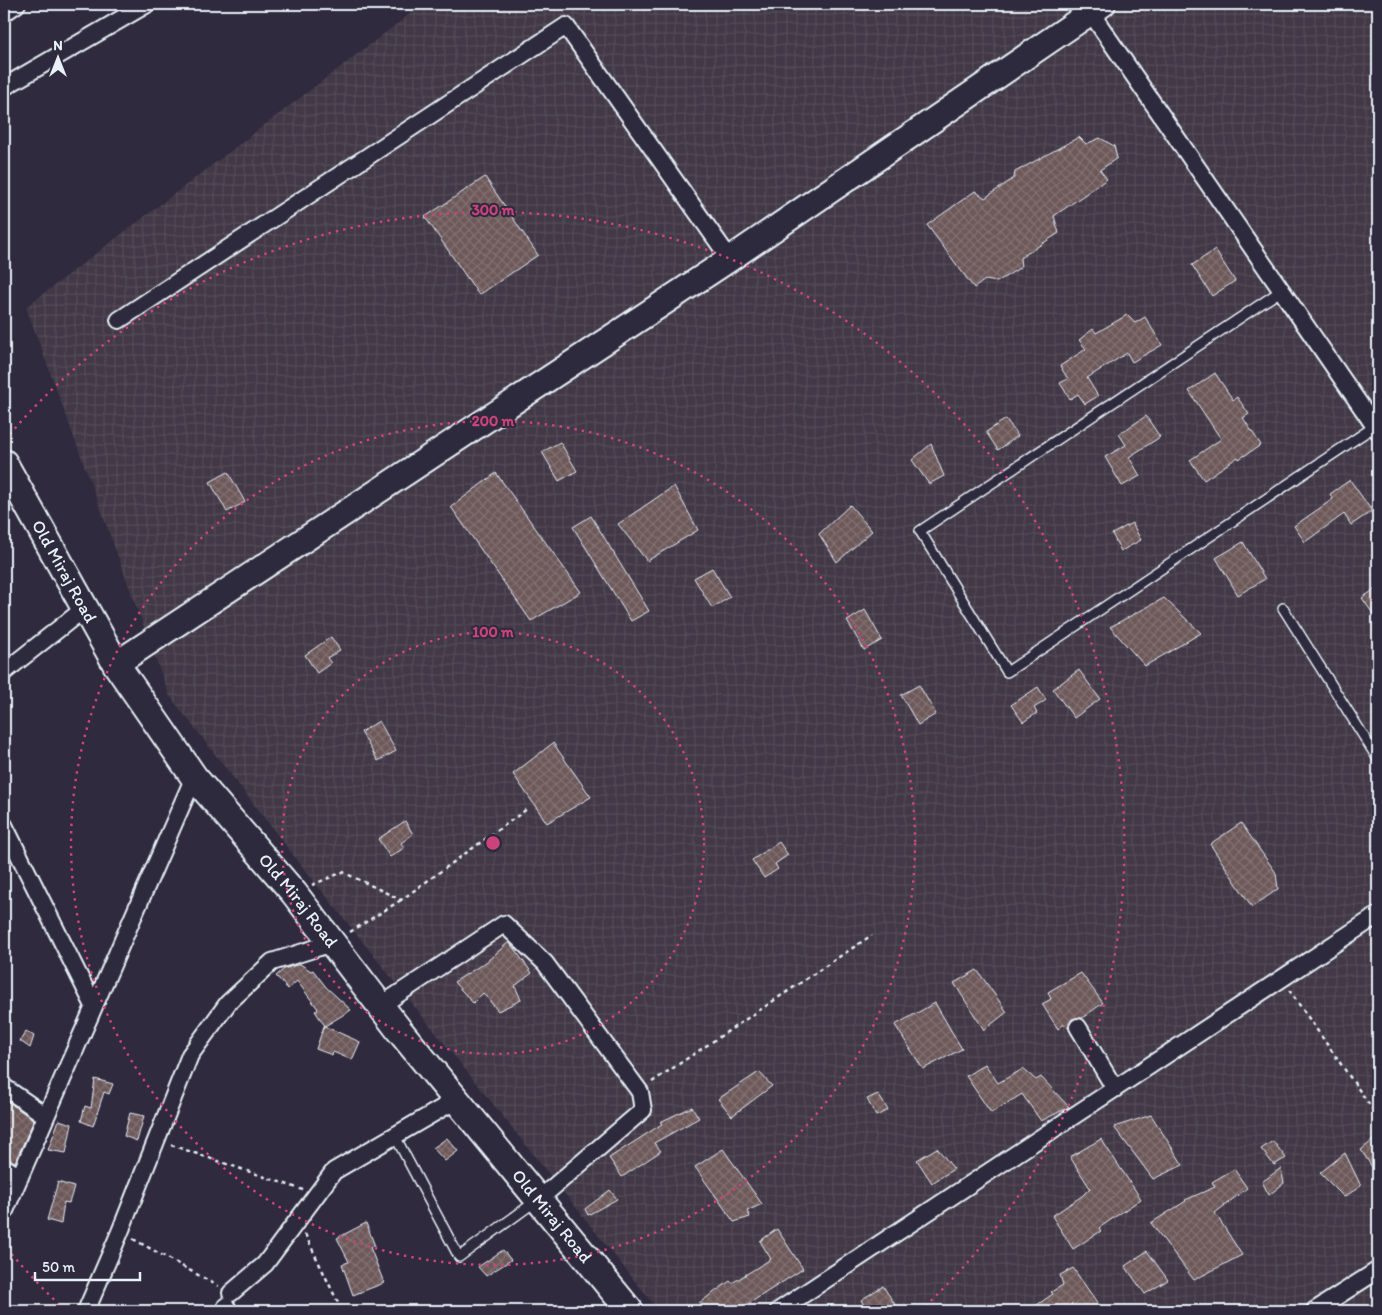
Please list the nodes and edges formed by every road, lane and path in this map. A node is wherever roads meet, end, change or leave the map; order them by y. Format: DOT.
graph roads {
  1 [pos="17,4"];
  2 [pos="147,4"];
  3 [pos="1097,8"];
  4 [pos="4,13"];
  5 [pos="4,87"];
  6 [pos="730,259"];
  7 [pos="1282,290"];
  8 [pos="119,320"];
  9 [pos="1377,428"];
  10 [pos="4,462"];
  11 [pos="85,608"];
  12 [pos="1284,608"];
  13 [pos="116,664"];
  14 [pos="4,672"];
  15 [pos="1378,759"];
  16 [pos="194,777"];
  17 [pos="527,809"];
  18 [pos="4,827"];
  19 [pos="294,893"];
  20 [pos="401,900"];
  21 [pos="1378,915"];
  22 [pos="872,935"];
  23 [pos="332,943"];
  24 [pos="1281,979"];
  25 [pos="94,1006"];
  26 [pos="380,1006"];
  27 [pos="1078,1027"];
  28 [pos="4,1087"];
  29 [pos="644,1087"];
  30 [pos="1115,1089"];
  31 [pos="456,1100"];
  32 [pos="46,1116"];
  33 [pos="1378,1117"];
  34 [pos="395,1136"];
  35 [pos="155,1140"];
  36 [pos="4,1167"];
  37 [pos="20,1177"];
  38 [pos="318,1194"];
  39 [pos="538,1200"];
  40 [pos="4,1213"];
  41 [pos="298,1220"];
  42 [pos="120,1232"];
  43 [pos="1378,1270"];
  44 [pos="229,1303"];
  45 [pos="86,1311"];
  46 [pos="342,1311"];
  47 [pos="630,1311"];
  48 [pos="778,1311"];
  49 [pos="1314,1311"];
  1 -- 4 [label="street"];
  2 -- 5 [label="street"];
  3 -- 6 [label="main road"];
  3 -- 7 [label="street"];
  6 -- 8 [label="street"];
  6 -- 13 [label="main road"];
  7 -- 9 [label="street"];
  7 -- 9 [label="lane"];
  10 -- 11 [label="main road, Old Miraj Road"];
  11 -- 13 [label="main road, Old Miraj Road"];
  11 -- 14 [label="street"];
  12 -- 15 [label="lane"];
  13 -- 16 [label="main road, Old Miraj Road"];
  16 -- 19 [label="main road, Old Miraj Road"];
  16 -- 25 [label="street"];
  17 -- 20 [label="path"];
  18 -- 25 [label="street"];
  19 -- 20 [label="path"];
  19 -- 23 [label="main road, Old Miraj Road"];
  20 -- 23 [label="path"];
  21 -- 24 [label="street"];
  22 -- 29 [label="path"];
  23 -- 26 [label="main road, Old Miraj Road"];
  23 -- 35 [label="street"];
  24 -- 30 [label="street"];
  24 -- 33 [label="path"];
  25 -- 32 [label="street"];
  26 -- 31 [label="main road, Old Miraj Road"];
  26 -- 39 [label="street"];
  27 -- 30 [label="street"];
  28 -- 32 [label="street"];
  30 -- 48 [label="street"];
  31 -- 34 [label="street"];
  31 -- 39 [label="main road, Old Miraj Road"];
  32 -- 37 [label="street"];
  34 -- 38 [label="street"];
  34 -- 39 [label="lane"];
  35 -- 38 [label="path"];
  35 -- 42 [label="street"];
  36 -- 37 [label="street"];
  37 -- 40 [label="street"];
  38 -- 41 [label="street"];
  39 -- 47 [label="main road, Old Miraj Road"];
  41 -- 44 [label="street"];
  41 -- 46 [label="path"];
  42 -- 44 [label="path"];
  42 -- 45 [label="street"];
  43 -- 49 [label="street"];
}
